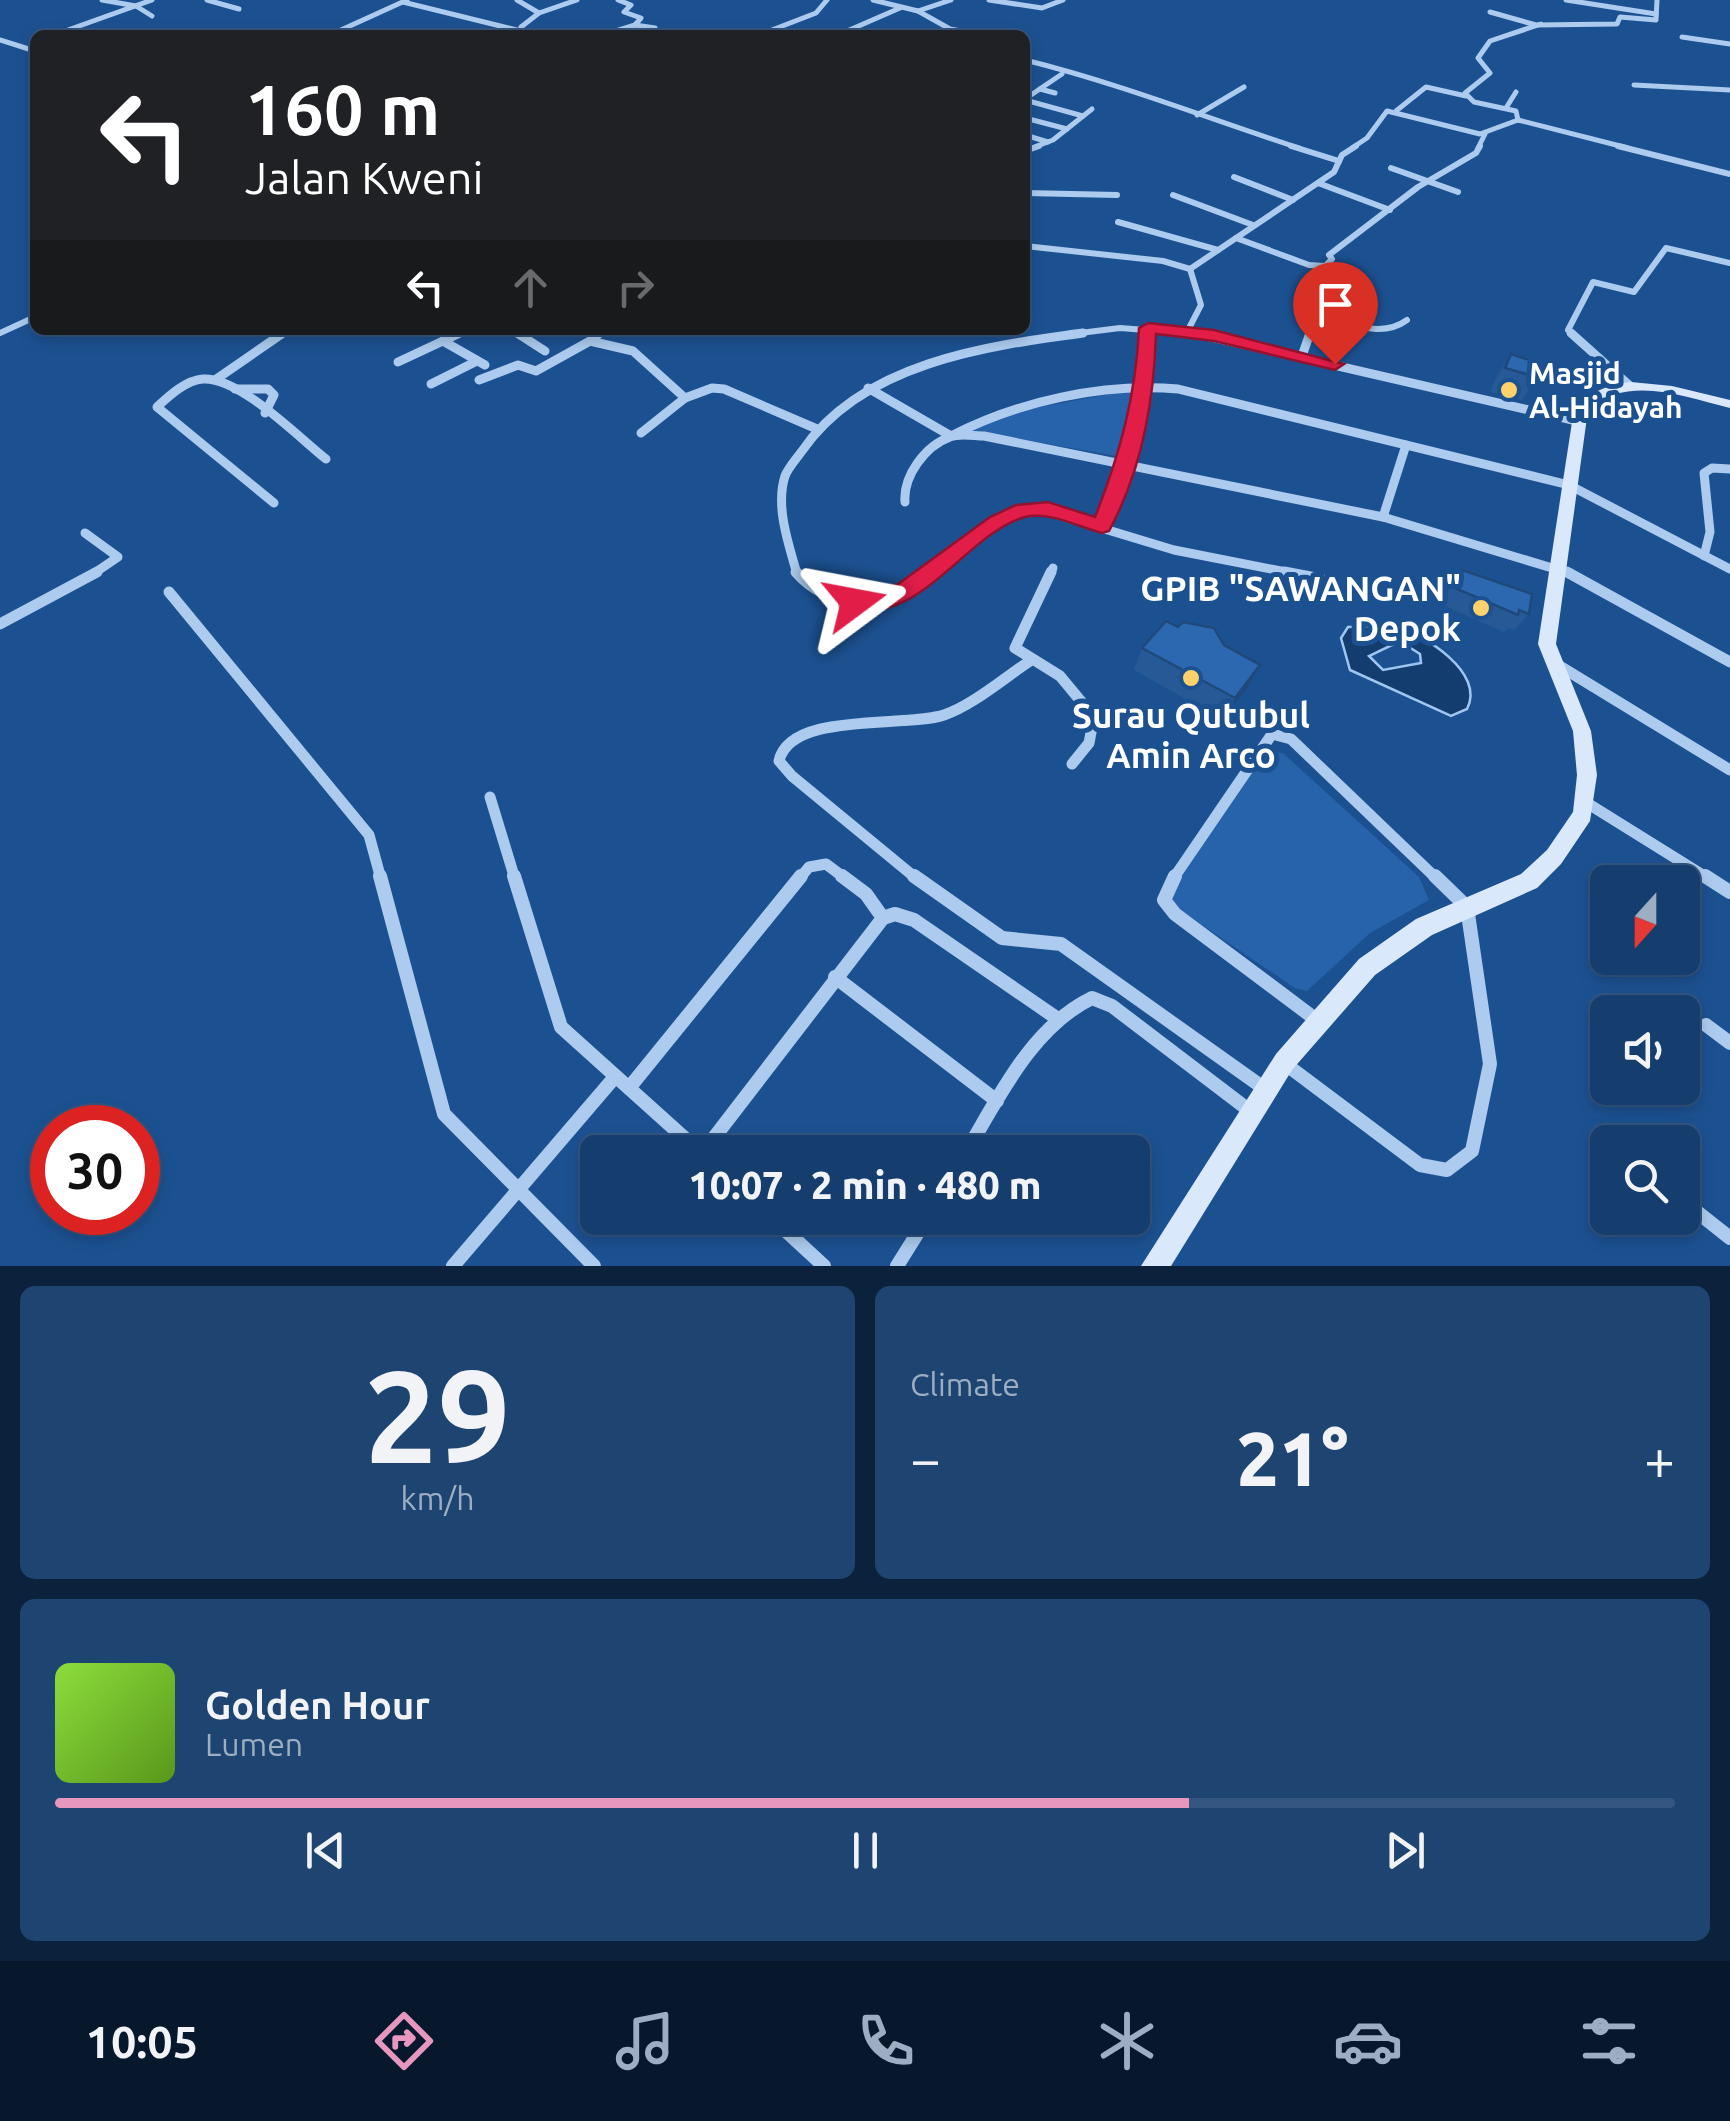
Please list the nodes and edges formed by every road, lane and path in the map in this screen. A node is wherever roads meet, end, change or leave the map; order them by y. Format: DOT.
graph roads {
  1 [pos="102,0"];
  2 [pos="152,0"];
  3 [pos="207,0"];
  4 [pos="517,0"];
  5 [pos="577,0"];
  6 [pos="618,0"];
  7 [pos="641,0"];
  8 [pos="827,0"];
  9 [pos="873,0"];
  10 [pos="951,0"];
  11 [pos="990,0"];
  12 [pos="1064,0"];
  13 [pos="1566,0"];
  14 [pos="1657,0"];
  15 [pos="405,1"];
  16 [pos="136,6"];
  17 [pos="631,6"];
  18 [pos="901,8"];
  19 [pos="239,9"];
  20 [pos="918,12"];
  21 [pos="1490,12"];
  22 [pos="540,13"];
  23 [pos="1656,14"];
  24 [pos="152,16"];
  25 [pos="1542,24"];
  26 [pos="634,25"];
  27 [pos="655,28"];
  28 [pos="68,30"];
  29 [pos="343,30"];
  30 [pos="515,30"];
  31 [pos="520,30"];
  32 [pos="618,30"];
  33 [pos="772,30"];
  34 [pos="850,30"];
  35 [pos="958,30"];
  36 [pos="1682,37"];
  37 [pos="0,40"];
  38 [pos="30,44"];
  39 [pos="1730,44"];
  40 [pos="26,46"];
  41 [pos="30,48"];
  42 [pos="1030,62"];
  43 [pos="1036,64"];
  44 [pos="1030,67"];
  45 [pos="1062,74"];
  46 [pos="1634,85"];
  47 [pos="1244,87"];
  48 [pos="1040,89"];
  49 [pos="1158,89"];
  50 [pos="1730,90"];
  51 [pos="1516,92"];
  52 [pos="1054,93"];
  53 [pos="1140,93"];
  54 [pos="1030,96"];
  55 [pos="1466,96"];
  56 [pos="1030,101"];
  57 [pos="1506,108"];
  58 [pos="1092,109"];
  59 [pos="1396,111"];
  60 [pos="1197,115"];
  61 [pos="1083,116"];
  62 [pos="1030,119"];
  63 [pos="1518,120"];
  64 [pos="1067,129"];
  65 [pos="1485,134"];
  66 [pos="1030,136"];
  67 [pos="1049,142"];
  68 [pos="1030,149"];
  69 [pos="1339,161"];
  70 [pos="1391,168"];
  71 [pos="1730,174"];
  72 [pos="1234,177"];
  73 [pos="1318,182"];
  74 [pos="1431,182"];
  75 [pos="1030,192"];
  76 [pos="1458,192"];
  77 [pos="1117,195"];
  78 [pos="1172,196"];
  79 [pos="1293,200"];
  80 [pos="1390,210"];
  81 [pos="1118,222"];
  82 [pos="1253,225"];
  83 [pos="1236,238"];
  84 [pos="1030,247"];
  85 [pos="1218,250"];
  86 [pos="1730,263"];
  87 [pos="1190,269"];
  88 [pos="30,319"];
  89 [pos="1407,320"];
  90 [pos="1148,328"];
  91 [pos="1187,332"];
  92 [pos="0,333"];
  93 [pos="456,335"];
  94 [pos="521,335"];
  95 [pos="598,335"];
  96 [pos="276,336"];
  97 [pos="443,341"];
  98 [pos="590,341"];
  99 [pos="545,351"];
  100 [pos="1302,356"];
  101 [pos="398,362"];
  102 [pos="215,380"];
  103 [pos="479,380"];
  104 [pos="431,384"];
  105 [pos="1145,384"];
  106 [pos="1629,386"];
  107 [pos="868,388"];
  108 [pos="235,389"];
  109 [pos="684,398"];
  110 [pos="1730,404"];
  111 [pos="265,414"];
  112 [pos="1577,422"];
  113 [pos="817,429"];
  114 [pos="642,433"];
  115 [pos="950,436"];
  116 [pos="1406,445"];
  117 [pos="326,458"];
  118 [pos="1126,463"];
  119 [pos="1730,469"];
  120 [pos="1570,485"];
  121 [pos="906,502"];
  122 [pos="274,503"];
  123 [pos="1383,517"];
  124 [pos="1102,526"];
  125 [pos="85,534"];
  126 [pos="1704,556"];
  127 [pos="1559,567"];
  128 [pos="1052,568"];
  129 [pos="1730,570"];
  130 [pos="1320,578"];
  131 [pos="170,592"];
  132 [pos="0,624"];
  133 [pos="1030,661"];
  134 [pos="1553,662"];
  135 [pos="1730,662"];
  136 [pos="1072,764"];
  137 [pos="1730,770"];
  138 [pos="490,797"];
  139 [pos="1587,803"];
  140 [pos="1730,892"];
  141 [pos="1467,907"];
  142 [pos="882,918"];
  143 [pos="835,978"];
  144 [pos="1058,1019"];
  145 [pos="1318,1021"];
  146 [pos="1706,1025"];
  147 [pos="1730,1043"];
  148 [pos="1284,1062"];
  149 [pos="614,1078"];
  150 [pos="629,1088"];
  151 [pos="1265,1090"];
  152 [pos="997,1101"];
  153 [pos="1250,1111"];
  154 [pos="682,1135"];
  155 [pos="714,1135"];
  156 [pos="976,1135"];
  157 [pos="520,1187"];
  158 [pos="1700,1214"];
  159 [pos="790,1235"];
  160 [pos="916,1235"];
  161 [pos="1730,1238"];
  162 [pos="452,1266"];
  163 [pos="594,1266"];
  164 [pos="824,1266"];
  165 [pos="897,1266"];
  166 [pos="1155,1266"];
  1 -- 16 [label="street"];
  2 -- 16 [label="street"];
  3 -- 19 [label="street"];
  4 -- 22 [label="street"];
  5 -- 22 [label="street"];
  6 -- 17 [label="street"];
  7 -- 17 [label="street"];
  8 -- 33 [label="street"];
  9 -- 18 [label="street"];
  10 -- 20 [label="street"];
  11 -- 12 [label="street"];
  13 -- 23 [label="street"];
  14 -- 23 [label="street"];
  15 -- 29 [label="street"];
  15 -- 30 [label="street"];
  16 -- 24 [label="street"];
  16 -- 28 [label="street"];
  17 -- 26 [label="street"];
  18 -- 20 [label="street"];
  18 -- 34 [label="street"];
  20 -- 35 [label="street"];
  21 -- 25 [label="street"];
  22 -- 31 [label="street"];
  23 -- 25 [label="street"];
  25 -- 55 [label="street"];
  26 -- 27 [label="street"];
  26 -- 32 [label="street"];
  36 -- 39 [label="street"];
  37 -- 40 [label="street"];
  38 -- 40 [label="street"];
  40 -- 41 [label="street"];
  42 -- 43 [label="street"];
  43 -- 44 [label="street"];
  43 -- 53 [label="street"];
  45 -- 48 [label="street"];
  46 -- 50 [label="street"];
  47 -- 60 [label="street"];
  48 -- 52 [label="street"];
  48 -- 54 [label="street"];
  49 -- 53 [label="street"];
  51 -- 57 [label="street"];
  53 -- 60 [label="street"];
  55 -- 57 [label="street"];
  55 -- 59 [label="street"];
  56 -- 61 [label="street"];
  57 -- 63 [label="street"];
  58 -- 61 [label="street"];
  59 -- 65 [label="street"];
  59 -- 69 [label="street"];
  60 -- 69 [label="street"];
  61 -- 64 [label="street"];
  62 -- 64 [label="street"];
  63 -- 65 [label="street"];
  63 -- 71 [label="street"];
  64 -- 67 [label="street"];
  65 -- 74 [label="street"];
  66 -- 67 [label="street"];
  67 -- 68 [label="street"];
  69 -- 73 [label="street"];
  70 -- 74 [label="street"];
  72 -- 79 [label="street"];
  73 -- 79 [label="street"];
  73 -- 80 [label="street"];
  74 -- 76 [label="street"];
  74 -- 80 [label="street"];
  75 -- 77 [label="street"];
  78 -- 82 [label="street"];
  79 -- 82 [label="street"];
  80 -- 83 [label="street"];
  81 -- 85 [label="street"];
  82 -- 83 [label="street"];
  83 -- 85 [label="street"];
  84 -- 87 [label="street"];
  85 -- 87 [label="street"];
  86 -- 106 [label="street"];
  87 -- 91 [label="street"];
  88 -- 92 [label="street"];
  89 -- 100 [label="street"];
  90 -- 91 [label="street"];
  90 -- 105 [label="street"];
  90 -- 107 [label="street"];
  91 -- 100 [label="street"];
  93 -- 97 [label="street"];
  94 -- 99 [label="street"];
  95 -- 98 [label="street"];
  96 -- 102 [label="street"];
  97 -- 101 [label="street"];
  97 -- 104 [label="street"];
  98 -- 103 [label="street"];
  98 -- 109 [label="street"];
  100 -- 112 [label="street"];
  102 -- 108 [label="street"];
  102 -- 122 [label="street"];
  105 -- 115 [label="street"];
  105 -- 116 [label="street"];
  105 -- 118 [label="street"];
  106 -- 110 [label="main road"];
  106 -- 112 [label="main road"];
  107 -- 113 [label="street"];
  107 -- 115 [label="street"];
  108 -- 111 [label="street"];
  108 -- 111 [label="street"];
  109 -- 113 [label="street"];
  109 -- 114 [label="street"];
  111 -- 117 [label="street"];
  112 -- 120 [label="main road"];
  113 -- 124 [label="street"];
  115 -- 118 [label="street"];
  115 -- 121 [label="street"];
  116 -- 120 [label="street"];
  116 -- 123 [label="street"];
  118 -- 123 [label="street"];
  118 -- 124 [label="street"];
  119 -- 126 [label="street"];
  120 -- 126 [label="street"];
  120 -- 127 [label="main road"];
  123 -- 127 [label="street"];
  124 -- 130 [label="street"];
  125 -- 132 [label="street"];
  126 -- 129 [label="street"];
  127 -- 134 [label="main road"];
  127 -- 135 [label="street"];
  128 -- 133 [label="street"];
  131 -- 157 [label="street"];
  133 -- 136 [label="street"];
  133 -- 151 [label="street"];
  134 -- 137 [label="street"];
  134 -- 139 [label="main road"];
  138 -- 149 [label="street"];
  139 -- 140 [label="street"];
  139 -- 141 [label="main road"];
  141 -- 145 [label="main road"];
  141 -- 145 [label="street"];
  141 -- 148 [label="street"];
  142 -- 143 [label="street"];
  142 -- 144 [label="street"];
  142 -- 150 [label="street"];
  143 -- 152 [label="street"];
  143 -- 155 [label="street"];
  144 -- 152 [label="street"];
  144 -- 153 [label="street"];
  145 -- 148 [label="main road"];
  146 -- 147 [label="street"];
  148 -- 151 [label="main road"];
  149 -- 150 [label="street"];
  149 -- 157 [label="street"];
  150 -- 154 [label="street"];
  151 -- 153 [label="main road"];
  152 -- 156 [label="street"];
  153 -- 166 [label="main road"];
  157 -- 162 [label="street"];
  157 -- 163 [label="street"];
  158 -- 161 [label="street"];
  159 -- 164 [label="street"];
  160 -- 165 [label="street"];
}
